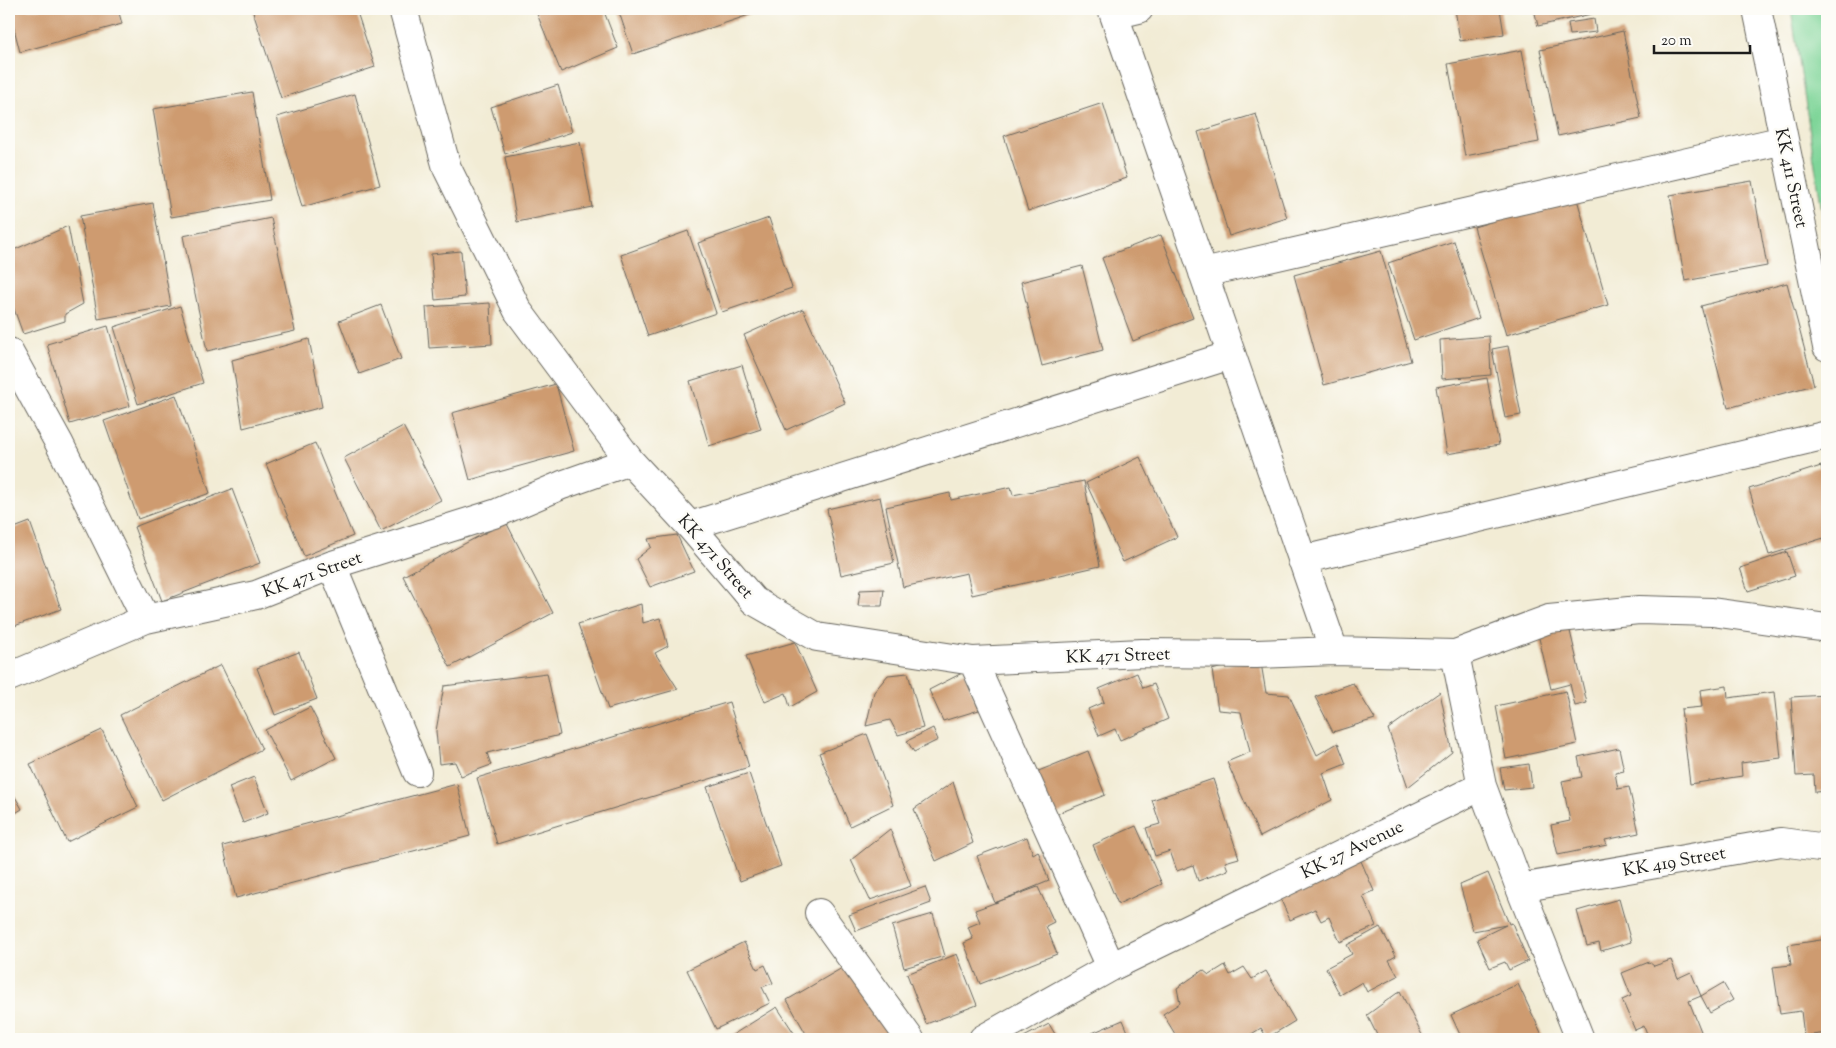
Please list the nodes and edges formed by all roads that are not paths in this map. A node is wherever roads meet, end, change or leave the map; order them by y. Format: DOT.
graph roads {
  1 [pos="403,9"];
  2 [pos="1757,9"];
  3 [pos="1122,11"];
  4 [pos="1784,140"];
  5 [pos="1203,273"];
  6 [pos="1827,347"];
  7 [pos="9,352"];
  8 [pos="1231,355"];
  9 [pos="1827,435"];
  10 [pos="630,461"];
  11 [pos="690,526"];
  12 [pos="1302,560"];
  13 [pos="332,565"];
  14 [pos="146,619"];
  15 [pos="1827,628"];
  16 [pos="1334,651"];
  17 [pos="1455,654"];
  18 [pos="973,661"];
  19 [pos="9,677"];
  20 [pos="417,772"];
  21 [pos="1482,786"];
  22 [pos="1827,848"];
  23 [pos="1520,888"];
  24 [pos="819,912"];
  25 [pos="1111,967"];
  26 [pos="910,1039"];
  27 [pos="982,1039"];
  28 [pos="1580,1039"];
  1 -- 10 [label="street"];
  2 -- 4 [label="street, KK 411 Street"];
  3 -- 5 [label="street"];
  4 -- 5 [label="street"];
  4 -- 6 [label="street, KK 411 Street"];
  5 -- 8 [label="street"];
  7 -- 14 [label="street"];
  8 -- 11 [label="street"];
  8 -- 12 [label="street"];
  9 -- 12 [label="street"];
  10 -- 11 [label="street, KK 471 Street"];
  10 -- 13 [label="street, KK 471 Street"];
  11 -- 18 [label="street, KK 471 Street"];
  12 -- 16 [label="street"];
  13 -- 14 [label="street, KK 471 Street"];
  13 -- 20 [label="street"];
  14 -- 19 [label="street, KK 471 Street"];
  15 -- 17 [label="street"];
  16 -- 17 [label="street, KK 471 Street"];
  16 -- 18 [label="street, KK 471 Street"];
  17 -- 21 [label="street"];
  18 -- 25 [label="street"];
  21 -- 23 [label="street"];
  21 -- 25 [label="street, KK 27 Avenue"];
  22 -- 23 [label="street, KK 419 Street"];
  23 -- 28 [label="street"];
  24 -- 26 [label="street"];
  25 -- 27 [label="street, KK 27 Avenue"];
}
